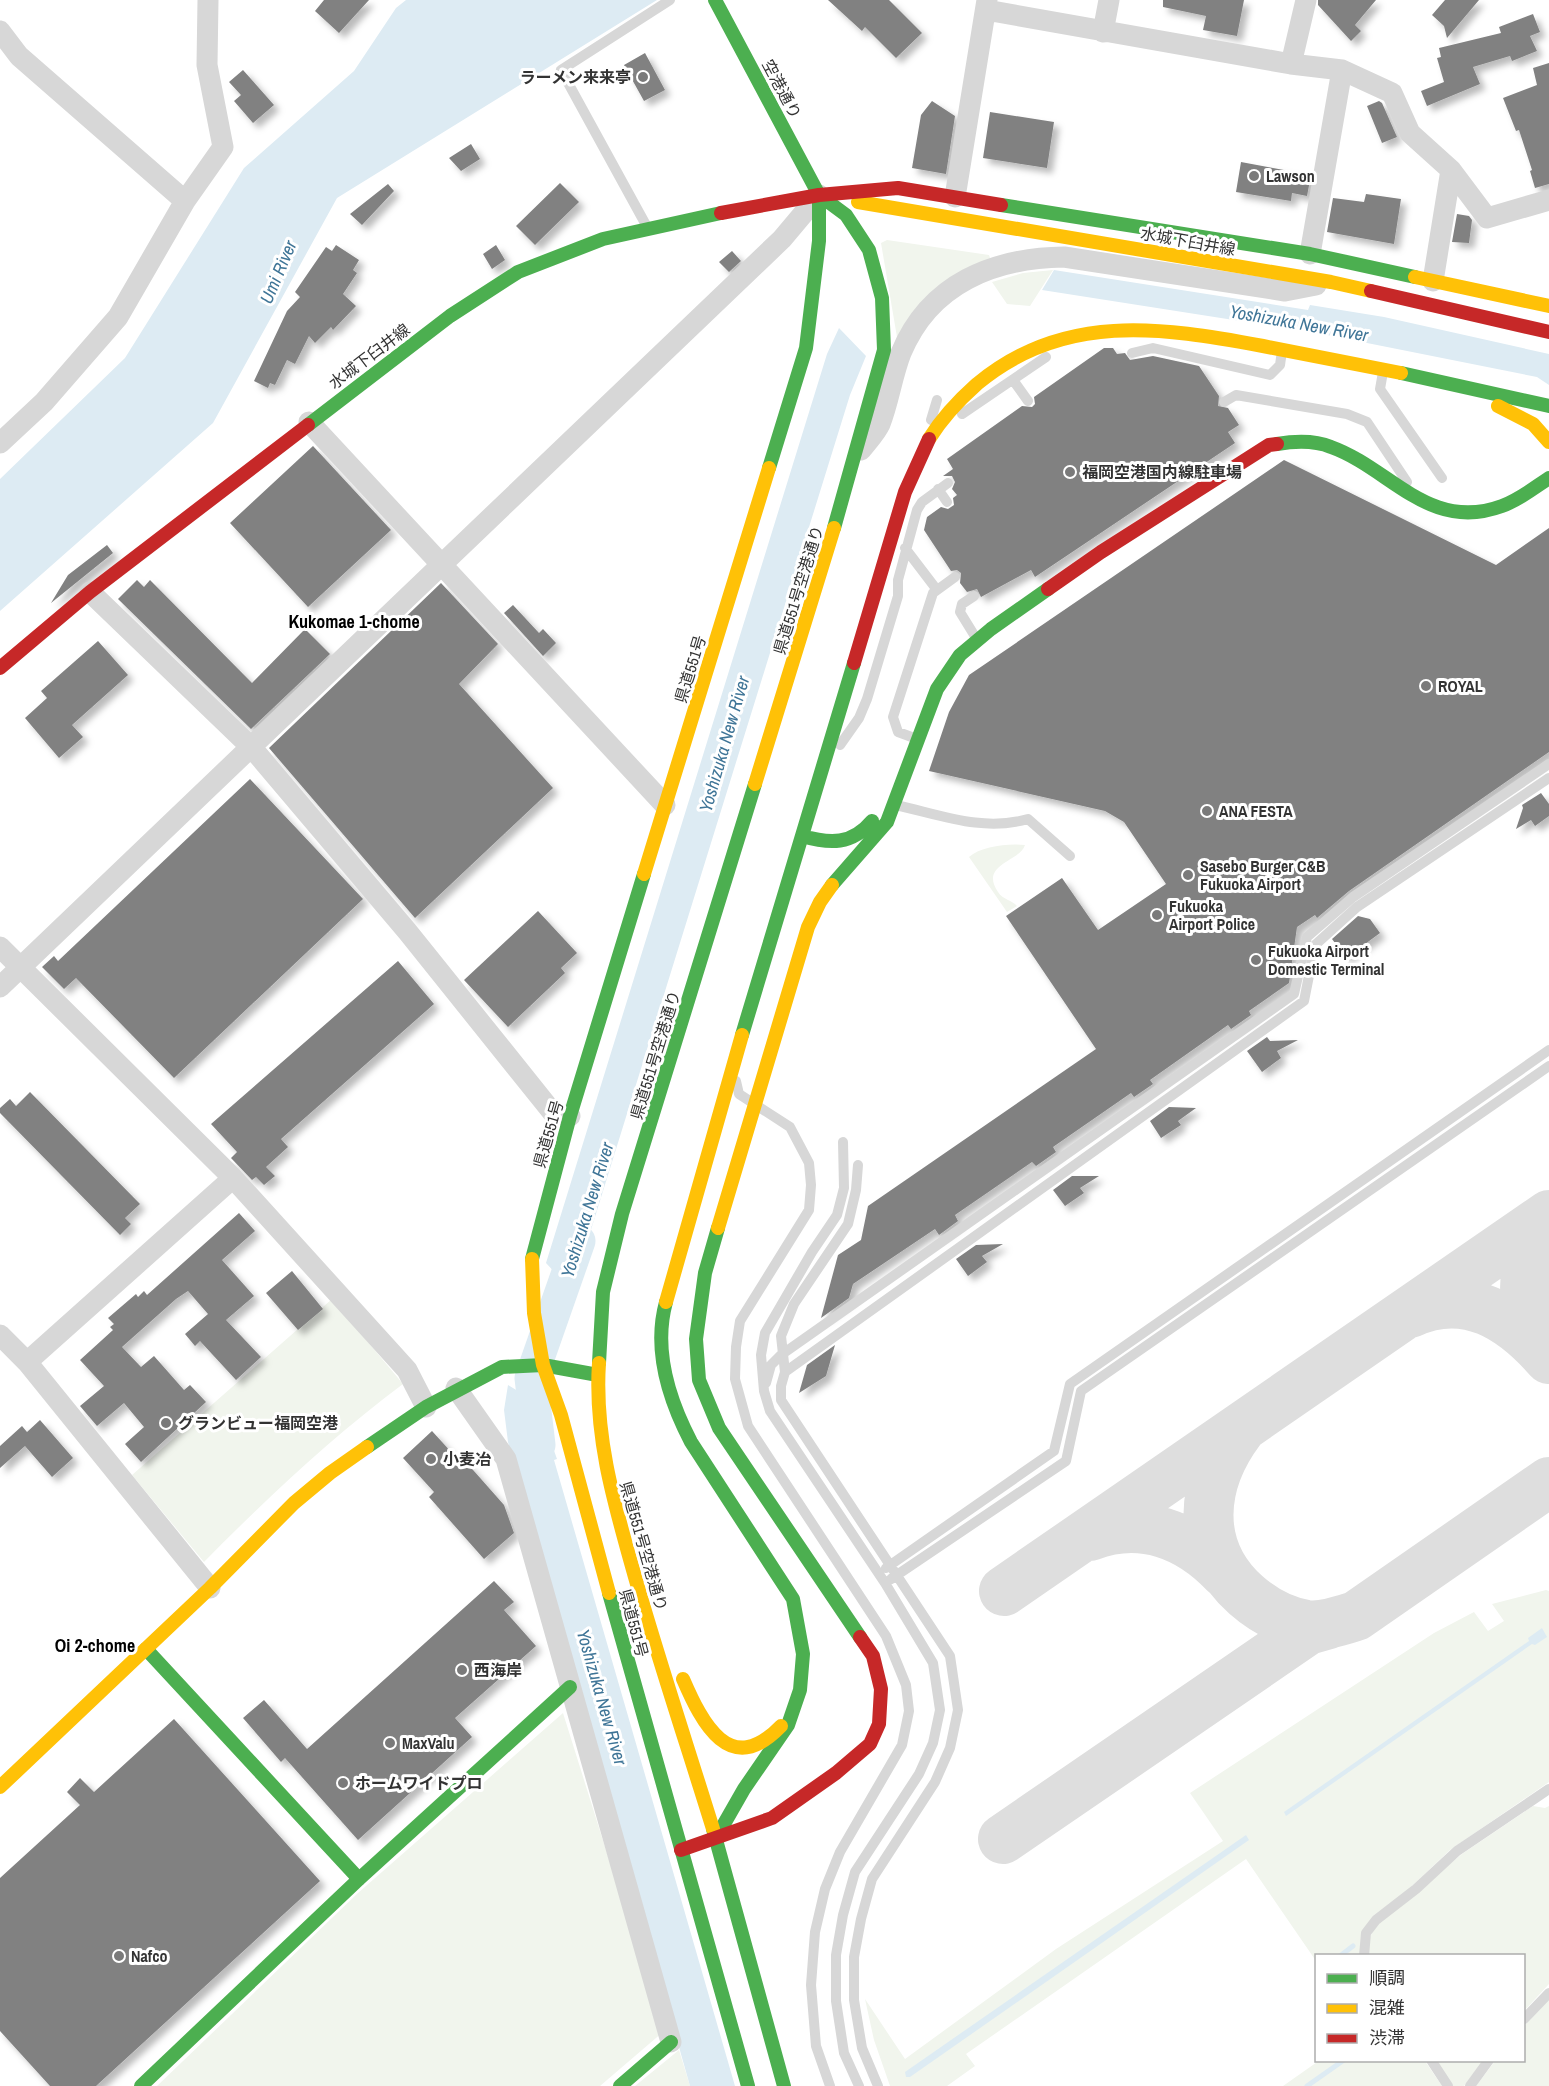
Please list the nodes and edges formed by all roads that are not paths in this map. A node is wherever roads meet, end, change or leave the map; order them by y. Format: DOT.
graph roads {
  1 [pos="208,0"];
  2 [pos="670,0"];
  3 [pos="715,0"];
  4 [pos="1109,0"];
  5 [pos="1306,0"];
  6 [pos="987,5"];
  7 [pos="0,31"];
  8 [pos="1103,33"];
  9 [pos="1291,64"];
  10 [pos="1342,70"];
  11 [pos="1451,170"];
  12 [pos="819,195"];
  13 [pos="955,197"];
  14 [pos="1549,200"];
  15 [pos="185,201"];
  16 [pos="648,228"];
  17 [pos="1310,254"];
  18 [pos="1433,281"];
  19 [pos="1331,282"];
  20 [pos="1549,306"];
  21 [pos="1060,330"];
  22 [pos="1549,332"];
  23 [pos="1078,335"];
  24 [pos="1283,350"];
  25 [pos="1132,353"];
  26 [pos="1384,369"];
  27 [pos="1013,380"];
  28 [pos="1461,386"];
  29 [pos="937,400"];
  30 [pos="1028,401"];
  31 [pos="1224,402"];
  32 [pos="1549,406"];
  33 [pos="309,422"];
  34 [pos="936,428"];
  35 [pos="1549,442"];
  36 [pos="0,443"];
  37 [pos="926,446"];
  38 [pos="856,457"];
  39 [pos="1442,478"];
  40 [pos="1549,478"];
  41 [pos="1419,500"];
  42 [pos="947,502"];
  43 [pos="905,548"];
  44 [pos="443,563"];
  45 [pos="956,577"];
  46 [pos="937,590"];
  47 [pos="90,592"];
  48 [pos="974,596"];
  49 [pos="977,641"];
  50 [pos="0,668"];
  51 [pos="919,739"];
  52 [pos="253,748"];
  53 [pos="1549,764"];
  54 [pos="909,767"];
  55 [pos="822,773"];
  56 [pos="1549,778"];
  57 [pos="665,805"];
  58 [pos="896,805"];
  59 [pos="802,836"];
  60 [pos="1070,856"];
  61 [pos="0,947"];
  62 [pos="20,969"];
  63 [pos="0,987"];
  64 [pos="1549,1050"];
  65 [pos="1549,1066"];
  66 [pos="732,1069"];
  67 [pos="756,1107"];
  68 [pos="570,1116"];
  69 [pos="843,1142"];
  70 [pos="858,1165"];
  71 [pos="233,1178"];
  72 [pos="0,1335"];
  73 [pos="781,1355"];
  74 [pos="27,1362"];
  75 [pos="543,1365"];
  76 [pos="785,1372"];
  77 [pos="598,1374"];
  78 [pos="456,1389"];
  79 [pos="764,1391"];
  80 [pos="426,1407"];
  81 [pos="890,1565"];
  82 [pos="897,1575"];
  83 [pos="882,1578"];
  84 [pos="210,1588"];
  85 [pos="643,1605"];
  86 [pos="146,1649"];
  87 [pos="570,1687"];
  88 [pos="798,1707"];
  89 [pos="0,1787"];
  90 [pos="1549,1789"];
  91 [pos="716,1838"];
  92 [pos="681,1850"];
  93 [pos="358,1879"];
  94 [pos="1364,1954"];
  95 [pos="1549,1993"];
  96 [pos="1525,2018"];
  97 [pos="671,2042"];
  98 [pos="1432,2062"];
  99 [pos="1488,2062"];
  100 [pos="141,2086"];
  101 [pos="620,2086"];
  102 [pos="748,2086"];
  103 [pos="784,2086"];
  104 [pos="830,2086"];
  105 [pos="859,2086"];
  106 [pos="878,2086"];
  107 [pos="1448,2086"];
  108 [pos="1470,2086"];
  1 -- 15 [label="street"];
  2 -- 16 [label="lane"];
  3 -- 12 [label="main road, 空港通り"];
  4 -- 8 [label="street"];
  5 -- 9 [label="street"];
  6 -- 8 [label="street"];
  6 -- 13 [label="street"];
  7 -- 15 [label="street"];
  8 -- 9 [label="street"];
  9 -- 10 [label="street"];
  10 -- 11 [label="street"];
  10 -- 17 [label="street"];
  11 -- 14 [label="street"];
  11 -- 18 [label="street"];
  12 -- 13 [label="main road, 水城下臼井線"];
  12 -- 16 [label="main road, 水城下臼井線"];
  12 -- 19 [label="main road, 水城下臼井線"];
  12 -- 38 [label="main road, 県道551号空港通り"];
  12 -- 44 [label="street"];
  12 -- 57 [label="main road, 県道551号"];
  13 -- 17 [label="main road, 水城下臼井線"];
  15 -- 36 [label="street"];
  16 -- 33 [label="main road, 水城下臼井線"];
  17 -- 18 [label="main road, 水城下臼井線"];
  18 -- 20 [label="main road, 水城下臼井線"];
  19 -- 22 [label="main road, 水城下臼井線"];
  19 -- 38 [label="street"];
  21 -- 23 [label="lane"];
  23 -- 24 [label="main road"];
  23 -- 27 [label="lane"];
  23 -- 34 [label="main road"];
  24 -- 25 [label="lane"];
  24 -- 26 [label="main road"];
  26 -- 28 [label="main road"];
  26 -- 39 [label="lane"];
  27 -- 30 [label="lane"];
  27 -- 34 [label="lane"];
  28 -- 32 [label="main road"];
  28 -- 35 [label="main road"];
  29 -- 37 [label="lane"];
  31 -- 41 [label="lane"];
  33 -- 44 [label="street"];
  33 -- 47 [label="main road, 水城下臼井線"];
  34 -- 37 [label="main road"];
  37 -- 55 [label="main road"];
  38 -- 77 [label="main road, 県道551号空港通り"];
  40 -- 41 [label="main road"];
  41 -- 49 [label="main road"];
  42 -- 43 [label="lane"];
  43 -- 46 [label="lane"];
  43 -- 55 [label="lane"];
  44 -- 52 [label="street"];
  44 -- 57 [label="street"];
  45 -- 46 [label="lane"];
  46 -- 51 [label="lane"];
  47 -- 50 [label="main road, 水城下臼井線"];
  47 -- 52 [label="street"];
  48 -- 49 [label="lane"];
  49 -- 51 [label="main road"];
  51 -- 54 [label="main road"];
  52 -- 62 [label="street"];
  52 -- 68 [label="street"];
  53 -- 73 [label="lane"];
  54 -- 58 [label="main road"];
  54 -- 59 [label="main road"];
  55 -- 59 [label="main road"];
  56 -- 76 [label="lane"];
  57 -- 68 [label="main road, 県道551号"];
  58 -- 60 [label="lane"];
  58 -- 67 [label="main road"];
  59 -- 66 [label="main road"];
  61 -- 62 [label="street"];
  62 -- 63 [label="street"];
  62 -- 71 [label="street"];
  64 -- 81 [label="lane"];
  65 -- 82 [label="lane"];
  66 -- 67 [label="lane"];
  66 -- 88 [label="main road"];
  67 -- 91 [label="main road"];
  67 -- 104 [label="lane"];
  68 -- 75 [label="main road, 県道551号"];
  69 -- 79 [label="lane"];
  70 -- 73 [label="lane"];
  71 -- 74 [label="street"];
  71 -- 80 [label="street"];
  72 -- 74 [label="street"];
  73 -- 76 [label="lane"];
  73 -- 79 [label="lane"];
  74 -- 84 [label="street"];
  75 -- 77 [label="main road"];
  75 -- 78 [label="main road"];
  75 -- 92 [label="main road, 県道551号"];
  76 -- 81 [label="lane"];
  77 -- 85 [label="main road, 県道551号空港通り"];
  78 -- 80 [label="main road"];
  78 -- 87 [label="street"];
  79 -- 83 [label="lane"];
  80 -- 84 [label="main road"];
  81 -- 82 [label="lane"];
  81 -- 83 [label="lane"];
  82 -- 83 [label="lane"];
  82 -- 106 [label="lane"];
  83 -- 105 [label="lane"];
  84 -- 86 [label="main road"];
  85 -- 88 [label="main road"];
  85 -- 91 [label="main road, 県道551号空港通り"];
  86 -- 89 [label="main road"];
  86 -- 93 [label="main road"];
  87 -- 93 [label="main road"];
  87 -- 97 [label="street"];
  88 -- 91 [label="main road"];
  90 -- 94 [label="lane"];
  91 -- 92 [label="main road"];
  91 -- 103 [label="main road, 県道551号空港通り"];
  92 -- 102 [label="main road, 県道551号"];
  93 -- 100 [label="main road"];
  95 -- 96 [label="lane"];
  97 -- 101 [label="main road"];
  98 -- 107 [label="lane"];
  99 -- 108 [label="lane"];
}
